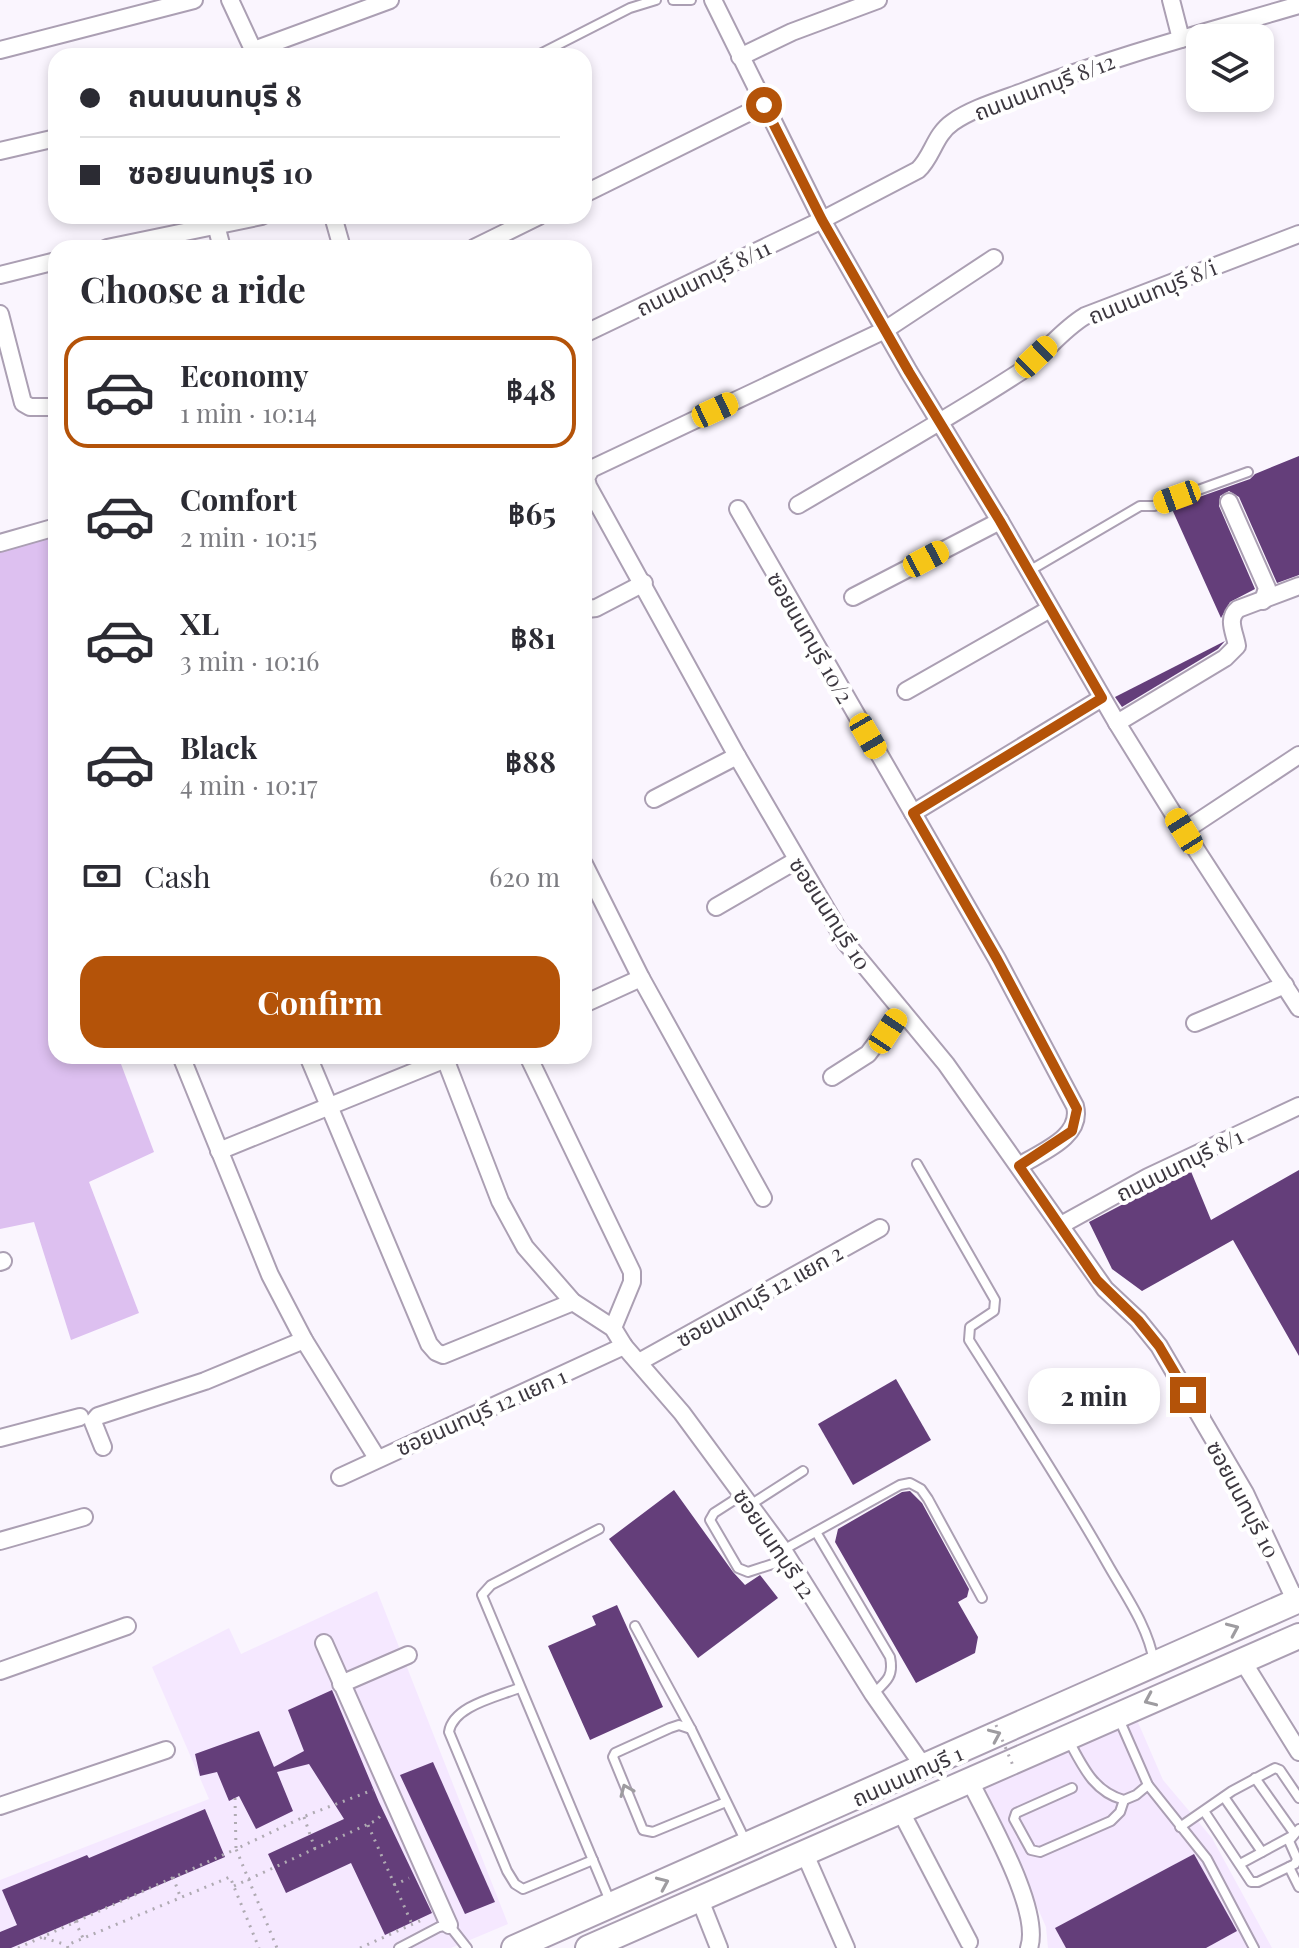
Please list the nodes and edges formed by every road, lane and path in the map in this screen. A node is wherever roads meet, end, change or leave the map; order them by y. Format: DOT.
graph roads {
  1 [pos="194,0"];
  2 [pos="230,0"];
  3 [pos="390,0"];
  4 [pos="656,0"];
  5 [pos="673,0"];
  6 [pos="691,0"];
  7 [pos="713,0"];
  8 [pos="878,0"];
  9 [pos="1171,0"];
  10 [pos="1299,5"];
  11 [pos="1181,39"];
  12 [pos="253,48"];
  13 [pos="268,48"];
  14 [pos="552,48"];
  15 [pos="0,50"];
  16 [pos="740,57"];
  17 [pos="764,105"];
  18 [pos="48,140"];
  19 [pos="0,151"];
  20 [pos="592,190"];
  21 [pos="822,220"];
  22 [pos="221,224"];
  23 [pos="523,224"];
  24 [pos="216,225"];
  25 [pos="1299,234"];
  26 [pos="145,240"];
  27 [pos="220,240"];
  28 [pos="490,240"];
  29 [pos="994,258"];
  30 [pos="48,263"];
  31 [pos="0,275"];
  32 [pos="0,314"];
  33 [pos="592,330"];
  34 [pos="885,330"];
  35 [pos="48,407"];
  36 [pos="939,422"];
  37 [pos="592,469"];
  38 [pos="1248,472"];
  39 [pos="592,493"];
  40 [pos="1229,502"];
  41 [pos="798,505"];
  42 [pos="738,509"];
  43 [pos="1000,521"];
  44 [pos="48,529"];
  45 [pos="0,543"];
  46 [pos="1029,571"];
  47 [pos="644,583"];
  48 [pos="1299,586"];
  49 [pos="853,597"];
  50 [pos="1263,601"];
  51 [pos="592,608"];
  52 [pos="1050,609"];
  53 [pos="906,691"];
  54 [pos="1102,698"];
  55 [pos="1117,723"];
  56 [pos="1299,755"];
  57 [pos="737,756"];
  58 [pos="654,799"];
  59 [pos="913,813"];
  60 [pos="1184,831"];
  61 [pos="797,860"];
  62 [pos="592,880"];
  63 [pos="716,907"];
  64 [pos="641,978"];
  65 [pos="1285,985"];
  66 [pos="592,1000"];
  67 [pos="1299,1008"];
  68 [pos="901,1010"];
  69 [pos="1195,1023"];
  70 [pos="184,1064"];
  71 [pos="311,1064"];
  72 [pos="431,1064"];
  73 [pos="451,1064"];
  74 [pos="532,1064"];
  75 [pos="832,1077"];
  76 [pos="327,1106"];
  77 [pos="1299,1106"];
  78 [pos="219,1151"];
  79 [pos="917,1164"];
  80 [pos="1019,1166"];
  81 [pos="763,1198"];
  82 [pos="1061,1225"];
  83 [pos="880,1228"];
  84 [pos="573,1302"];
  85 [pos="613,1328"];
  86 [pos="304,1340"];
  87 [pos="624,1346"];
  88 [pos="639,1362"];
  89 [pos="80,1417"];
  90 [pos="0,1438"];
  91 [pos="103,1447"];
  92 [pos="377,1458"];
  93 [pos="803,1471"];
  94 [pos="340,1477"];
  95 [pos="746,1500"];
  96 [pos="84,1517"];
  97 [pos="599,1529"];
  98 [pos="816,1532"];
  99 [pos="0,1541"];
  100 [pos="785,1554"];
  101 [pos="982,1598"];
  102 [pos="1298,1601"];
  103 [pos="127,1626"];
  104 [pos="635,1626"];
  105 [pos="1299,1636"];
  106 [pos="324,1643"];
  107 [pos="408,1655"];
  108 [pos="1242,1660"];
  109 [pos="1154,1664"];
  110 [pos="0,1671"];
  111 [pos="341,1684"];
  112 [pos="519,1688"];
  113 [pos="873,1694"];
  114 [pos="1117,1715"];
  115 [pos="996,1725"];
  116 [pos="691,1729"];
  117 [pos="1067,1737"];
  118 [pos="166,1750"];
  119 [pos="1299,1752"];
  120 [pos="924,1767"];
  121 [pos="1014,1768"];
  122 [pos="1255,1778"];
  123 [pos="969,1779"];
  124 [pos="386,1785"];
  125 [pos="1148,1785"];
  126 [pos="1072,1788"];
  127 [pos="1224,1797"];
  128 [pos="235,1798"];
  129 [pos="1299,1798"];
  130 [pos="1124,1800"];
  131 [pos="726,1802"];
  132 [pos="0,1806"];
  133 [pos="900,1810"];
  134 [pos="1204,1811"];
  135 [pos="382,1813"];
  136 [pos="304,1817"];
  137 [pos="367,1825"];
  138 [pos="1180,1827"];
  139 [pos="1294,1833"];
  140 [pos="747,1846"];
  141 [pos="236,1849"];
  142 [pos="315,1849"];
  143 [pos="804,1852"];
  144 [pos="1262,1852"];
  145 [pos="593,1860"];
  146 [pos="1240,1864"];
  147 [pos="1289,1867"];
  148 [pos="173,1877"];
  149 [pos="248,1878"];
  150 [pos="234,1886"];
  151 [pos="1299,1887"];
  152 [pos="181,1897"];
  153 [pos="700,1900"];
  154 [pos="612,1905"];
  155 [pos="446,1918"];
  156 [pos="75,1921"];
  157 [pos="412,1924"];
  158 [pos="41,1937"];
  159 [pos="83,1938"];
  160 [pos="969,1942"];
  161 [pos="68,1946"];
  162 [pos="18,1948"];
  163 [pos="259,1948"];
  164 [pos="277,1948"];
  165 [pos="360,1948"];
  166 [pos="399,1948"];
  167 [pos="467,1948"];
  168 [pos="514,1948"];
  169 [pos="588,1948"];
  170 [pos="719,1948"];
  171 [pos="846,1948"];
  172 [pos="1029,1948"];
  173 [pos="1254,1948"];
  1 -- 15 [label="street"];
  2 -- 12 [label="street"];
  3 -- 13 [label="street"];
  4 -- 14 [label="lane"];
  5 -- 6 [label="lane"];
  7 -- 16 [label="street"];
  8 -- 16 [label="street"];
  9 -- 11 [label="street"];
  10 -- 11 [label="street, ถนนนนทบุรี 8/12"];
  11 -- 21 [label="street, ถนนนนทบุรี 8/12"];
  16 -- 17 [label="street"];
  17 -- 20 [label="street"];
  17 -- 21 [label="street"];
  18 -- 19 [label="street"];
  21 -- 33 [label="street, ถนนนนทบุรี 8/11"];
  21 -- 34 [label="street"];
  22 -- 24 [label="street"];
  23 -- 28 [label="street"];
  24 -- 26 [label="street"];
  24 -- 27 [label="street"];
  25 -- 36 [label="street, ถนนนนทบุรี 8/i"];
  29 -- 34 [label="street"];
  30 -- 31 [label="street"];
  32 -- 35 [label="street"];
  34 -- 36 [label="street"];
  34 -- 37 [label="street, ซอยนนทบุรี 10"];
  36 -- 41 [label="street, ถนนนนทบุรี 8/i"];
  36 -- 43 [label="street"];
  38 -- 46 [label="lane"];
  39 -- 47 [label="street, ซอยนนทบุรี 10"];
  40 -- 50 [label="street"];
  42 -- 59 [label="street, ซอยนนทบุรี 10/2"];
  43 -- 46 [label="street"];
  43 -- 49 [label="street"];
  44 -- 45 [label="street"];
  46 -- 52 [label="street"];
  47 -- 51 [label="street"];
  47 -- 57 [label="street, ซอยนนทบุรี 10"];
  48 -- 50 [label="street"];
  50 -- 55 [label="street"];
  52 -- 53 [label="street"];
  52 -- 54 [label="street"];
  54 -- 55 [label="street"];
  54 -- 59 [label="street"];
  55 -- 60 [label="street"];
  56 -- 60 [label="street"];
  57 -- 58 [label="street"];
  57 -- 61 [label="street, ซอยนนทบุรี 10"];
  59 -- 80 [label="street, ซอยนนทบุรี 10/2"];
  60 -- 65 [label="street"];
  61 -- 63 [label="street"];
  61 -- 68 [label="street, ซอยนนทบุรี 10"];
  62 -- 64 [label="street"];
  64 -- 66 [label="street"];
  64 -- 81 [label="street"];
  65 -- 67 [label="street"];
  65 -- 69 [label="street"];
  68 -- 75 [label="street"];
  68 -- 80 [label="street, ซอยนนทบุรี 10"];
  70 -- 78 [label="street"];
  71 -- 76 [label="street"];
  72 -- 76 [label="street"];
  73 -- 84 [label="street"];
  74 -- 85 [label="street"];
  76 -- 78 [label="street"];
  76 -- 84 [label="street"];
  77 -- 82 [label="street, ถนนนนทบุรี 8/1"];
  78 -- 86 [label="street"];
  79 -- 109 [label="lane"];
  80 -- 82 [label="street, ซอยนนทบุรี 10"];
  82 -- 102 [label="street, ซอยนนทบุรี 10"];
  83 -- 88 [label="street, ซอยนนทบุรี 12 แยก 2"];
  84 -- 85 [label="street"];
  85 -- 87 [label="street, ซอยนนทบุรี 12"];
  86 -- 91 [label="street"];
  86 -- 92 [label="street"];
  87 -- 88 [label="street, ซอยนนทบุรี 12"];
  87 -- 92 [label="street, ซอยนนทบุรี 12 แยก 1"];
  88 -- 95 [label="street, ซอยนนทบุรี 12"];
  89 -- 90 [label="street"];
  92 -- 94 [label="street, ซอยนนทบุรี 12 แยก 1"];
  93 -- 95 [label="lane"];
  95 -- 100 [label="street, ซอยนนทบุรี 12"];
  95 -- 100 [label="lane"];
  96 -- 99 [label="street"];
  97 -- 112 [label="lane"];
  98 -- 100 [label="lane"];
  98 -- 101 [label="lane"];
  98 -- 113 [label="lane"];
  100 -- 113 [label="street, ซอยนนทบุรี 12"];
  109 -- 102 [label="main road, ถนนนนทบุรี 1, one-way"];
  103 -- 110 [label="street"];
  104 -- 116 [label="lane"];
  105 -- 108 [label="main road, ถนนนนทบุรี 1"];
  106 -- 111 [label="street"];
  107 -- 111 [label="street"];
  108 -- 114 [label="main road, ถนนนนทบุรี 1, one-way"];
  108 -- 119 [label="street"];
  120 -- 109 [label="main road, ถนนนนทบุรี 1, one-way"];
  111 -- 124 [label="street"];
  112 -- 145 [label="lane"];
  112 -- 145 [label="lane"];
  113 -- 120 [label="street, ซอยนนทบุรี 12"];
  114 -- 117 [label="main road, ถนนนนทบุรี 1"];
  114 -- 125 [label="lane"];
  115 -- 121 [label="path, bridge"];
  116 -- 131 [label="lane"];
  131 -- 116 [label="lane, one-way"];
  117 -- 123 [label="main road, ถนนนนทบุรี 1"];
  117 -- 130 [label="lane"];
  118 -- 132 [label="street"];
  120 -- 140 [label="main road, ถนนนนทบุรี 1"];
  122 -- 127 [label="lane"];
  122 -- 129 [label="lane"];
  122 -- 139 [label="lane"];
  123 -- 133 [label="main road, ถนนนนทบุรี 1"];
  123 -- 172 [label="street"];
  124 -- 136 [label="path"];
  124 -- 155 [label="street"];
  125 -- 130 [label="lane"];
  125 -- 138 [label="lane"];
  126 -- 130 [label="lane"];
  127 -- 134 [label="lane"];
  127 -- 144 [label="lane"];
  128 -- 141 [label="path"];
  131 -- 140 [label="lane"];
  133 -- 143 [label="main road, ถนนนนทบุรี 1"];
  133 -- 160 [label="street"];
  134 -- 138 [label="lane"];
  134 -- 146 [label="lane"];
  135 -- 137 [label="path"];
  136 -- 141 [label="path"];
  136 -- 142 [label="path"];
  137 -- 142 [label="path"];
  137 -- 157 [label="path"];
  138 -- 173 [label="lane"];
  139 -- 144 [label="lane"];
  139 -- 147 [label="lane"];
  154 -- 140 [label="main road, ถนนนนทบุรี 1, one-way"];
  141 -- 148 [label="path"];
  141 -- 149 [label="path"];
  142 -- 149 [label="path"];
  143 -- 153 [label="main road, ถนนนนทบุรี 1"];
  143 -- 171 [label="street"];
  144 -- 146 [label="lane"];
  145 -- 154 [label="lane"];
  146 -- 147 [label="lane"];
  147 -- 151 [label="lane"];
  148 -- 152 [label="path"];
  148 -- 156 [label="path"];
  149 -- 150 [label="path"];
  149 -- 164 [label="path"];
  150 -- 152 [label="path"];
  150 -- 163 [label="path"];
  152 -- 159 [label="path"];
  153 -- 169 [label="main road, ถนนนนทบุรี 1"];
  153 -- 170 [label="street"];
  154 -- 168 [label="main road, ถนนนนทบุรี 1"];
  155 -- 157 [label="path"];
  155 -- 166 [label="lane"];
  155 -- 167 [label="lane"];
  156 -- 158 [label="path"];
  156 -- 159 [label="path"];
  157 -- 165 [label="path"];
  158 -- 161 [label="path"];
  158 -- 162 [label="path"];
  159 -- 161 [label="path"];
}
